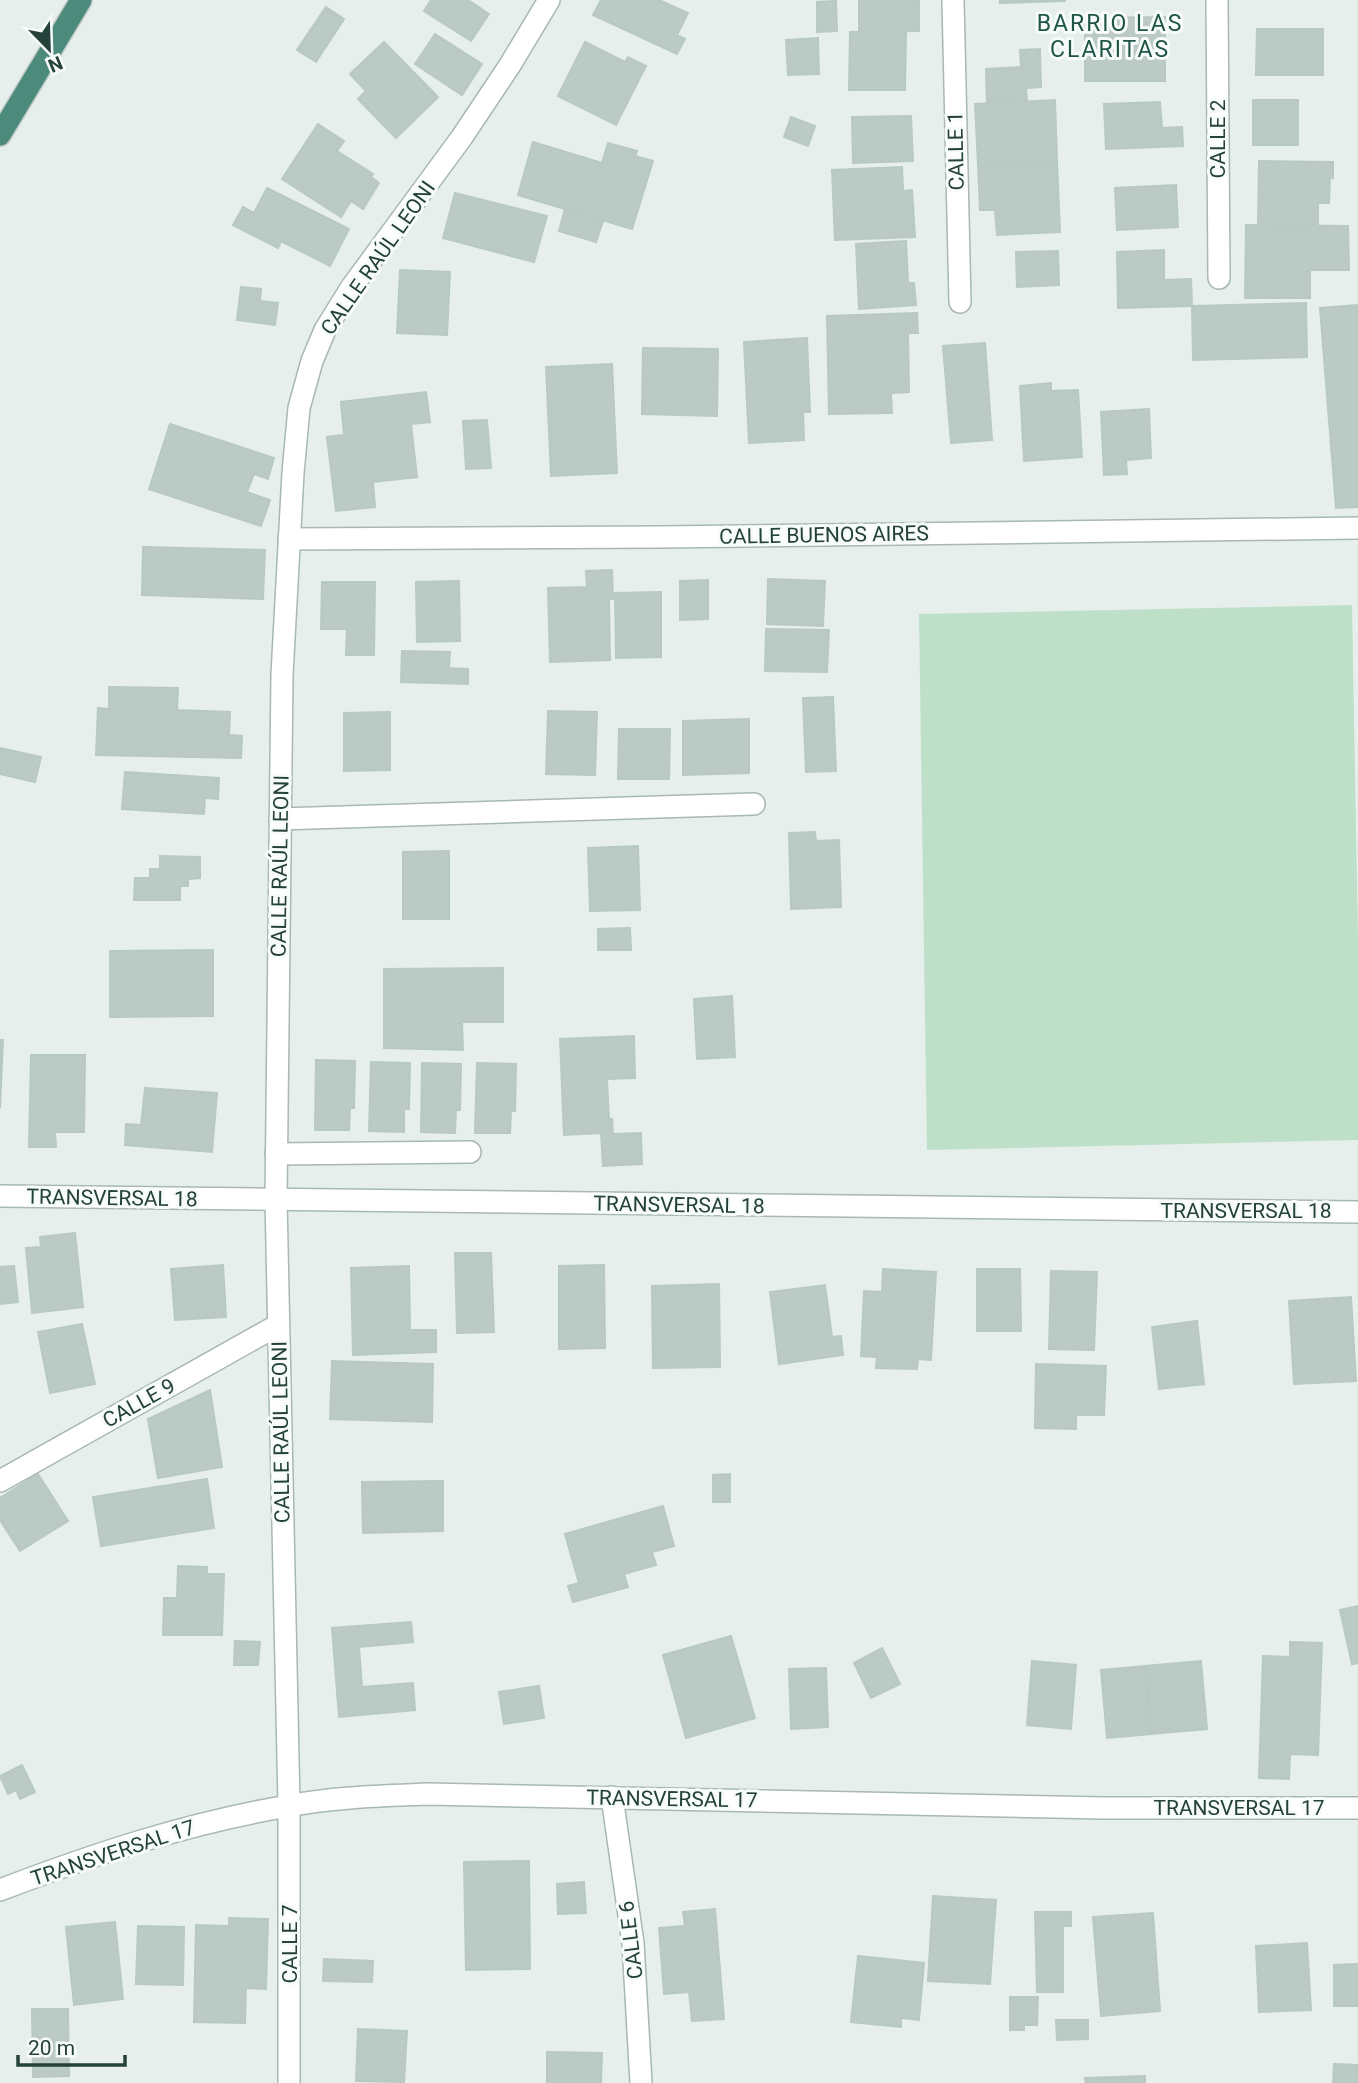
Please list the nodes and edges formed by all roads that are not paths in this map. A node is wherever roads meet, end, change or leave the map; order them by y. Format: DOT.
graph roads {
  1 [pos="81,0"];
  2 [pos="549,0"];
  3 [pos="953,0"];
  4 [pos="1217,0"];
  5 [pos="0,135"];
  6 [pos="1219,278"];
  7 [pos="960,302"];
  8 [pos="1358,528"];
  9 [pos="289,539"];
  10 [pos="754,804"];
  11 [pos="280,819"];
  12 [pos="470,1152"];
  13 [pos="276,1154"];
  14 [pos="0,1196"];
  15 [pos="276,1200"];
  16 [pos="1358,1212"];
  17 [pos="278,1325"];
  18 [pos="0,1481"];
  19 [pos="612,1797"];
  20 [pos="289,1805"];
  21 [pos="1358,1808"];
  22 [pos="0,1890"];
  23 [pos="289,2083"];
  24 [pos="641,2083"];
  1 -- 5 [label="highway"];
  2 -- 9 [label="street, CALLE RAÚL LEONI"];
  3 -- 7 [label="street, CALLE 1"];
  4 -- 6 [label="street, CALLE 2"];
  8 -- 9 [label="street, CALLE BUENOS AIRES"];
  9 -- 11 [label="street, CALLE RAÚL LEONI"];
  10 -- 11 [label="street"];
  11 -- 13 [label="street, CALLE RAÚL LEONI"];
  12 -- 13 [label="street"];
  13 -- 15 [label="street, CALLE RAÚL LEONI"];
  14 -- 15 [label="street, TRANSVERSAL 18"];
  15 -- 16 [label="street, TRANSVERSAL 18"];
  15 -- 17 [label="street, CALLE RAÚL LEONI"];
  17 -- 18 [label="street, CALLE 9"];
  17 -- 20 [label="street, CALLE RAÚL LEONI"];
  19 -- 20 [label="street, TRANSVERSAL 17"];
  19 -- 21 [label="street, TRANSVERSAL 17"];
  19 -- 24 [label="street, CALLE 6"];
  20 -- 22 [label="street, TRANSVERSAL 17"];
  20 -- 23 [label="street, CALLE 7"];
}
